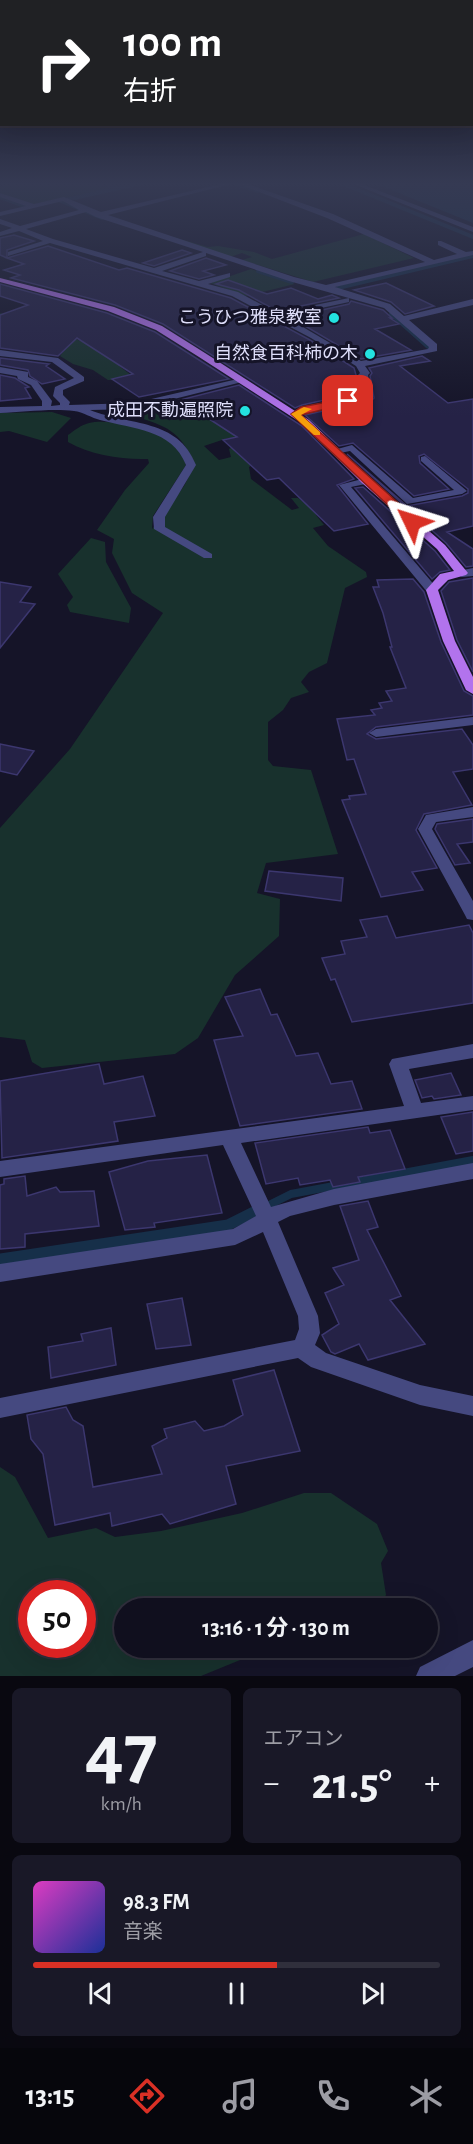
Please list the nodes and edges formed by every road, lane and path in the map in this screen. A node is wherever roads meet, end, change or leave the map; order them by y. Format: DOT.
graph roads {
  1 [pos="119,261"];
  2 [pos="182,261"];
  3 [pos="238,261"];
  4 [pos="436,261"];
  5 [pos="432,262"];
  6 [pos="153,271"];
  7 [pos="227,275"];
  8 [pos="0,280"];
  9 [pos="202,283"];
  10 [pos="326,287"];
  11 [pos="346,300"];
  12 [pos="473,302"];
  13 [pos="274,316"];
  14 [pos="403,319"];
  15 [pos="0,353"];
  16 [pos="359,364"];
  17 [pos="0,370"];
  18 [pos="239,380"];
  19 [pos="64,408"];
  20 [pos="78,408"];
  21 [pos="46,409"];
  22 [pos="0,410"];
  23 [pos="295,414"];
  24 [pos="335,451"];
  25 [pos="425,459"];
  26 [pos="366,481"];
  27 [pos="208,556"];
  28 [pos="468,572"];
  29 [pos="432,590"];
  30 [pos="473,690"];
  31 [pos="473,721"];
  32 [pos="376,733"];
  33 [pos="473,812"];
  34 [pos="473,915"];
  35 [pos="473,1051"];
  36 [pos="473,1103"];
  37 [pos="415,1111"];
  38 [pos="229,1137"];
  39 [pos="0,1169"];
  40 [pos="473,1171"];
  41 [pos="264,1211"];
  42 [pos="0,1273"];
  43 [pos="302,1348"];
  44 [pos="473,1406"];
  45 [pos="0,1408"];
  46 [pos="473,1653"];
  47 [pos="429,1676"];
  1 -- 6 [label="street"];
  2 -- 6 [label="street"];
  3 -- 10 [label="street"];
  4 -- 5 [label="street"];
  5 -- 10 [label="street"];
  6 -- 9 [label="street"];
  7 -- 9 [label="street"];
  8 -- 18 [label="main road"];
  9 -- 13 [label="street"];
  10 -- 14 [label="street"];
  11 -- 13 [label="street"];
  12 -- 14 [label="street"];
  13 -- 16 [label="street"];
  14 -- 16 [label="street"];
  15 -- 19 [label="street"];
  16 -- 23 [label="street"];
  17 -- 21 [label="street"];
  18 -- 20 [label="street"];
  18 -- 23 [label="main road"];
  19 -- 20 [label="street"];
  19 -- 21 [label="street"];
  20 -- 27 [label="street"];
  21 -- 22 [label="street"];
  23 -- 24 [label="main road"];
  24 -- 25 [label="street"];
  24 -- 26 [label="main road"];
  26 -- 28 [label="main road"];
  26 -- 29 [label="street"];
  28 -- 29 [label="main road"];
  29 -- 30 [label="main road"];
  31 -- 32 [label="street"];
  33 -- 34 [label="street"];
  35 -- 37 [label="street"];
  36 -- 37 [label="street"];
  37 -- 38 [label="street"];
  38 -- 39 [label="street"];
  38 -- 41 [label="street"];
  40 -- 41 [label="street"];
  41 -- 42 [label="street"];
  41 -- 43 [label="street"];
  43 -- 44 [label="street"];
  43 -- 45 [label="street"];
  46 -- 47 [label="street"];
}
